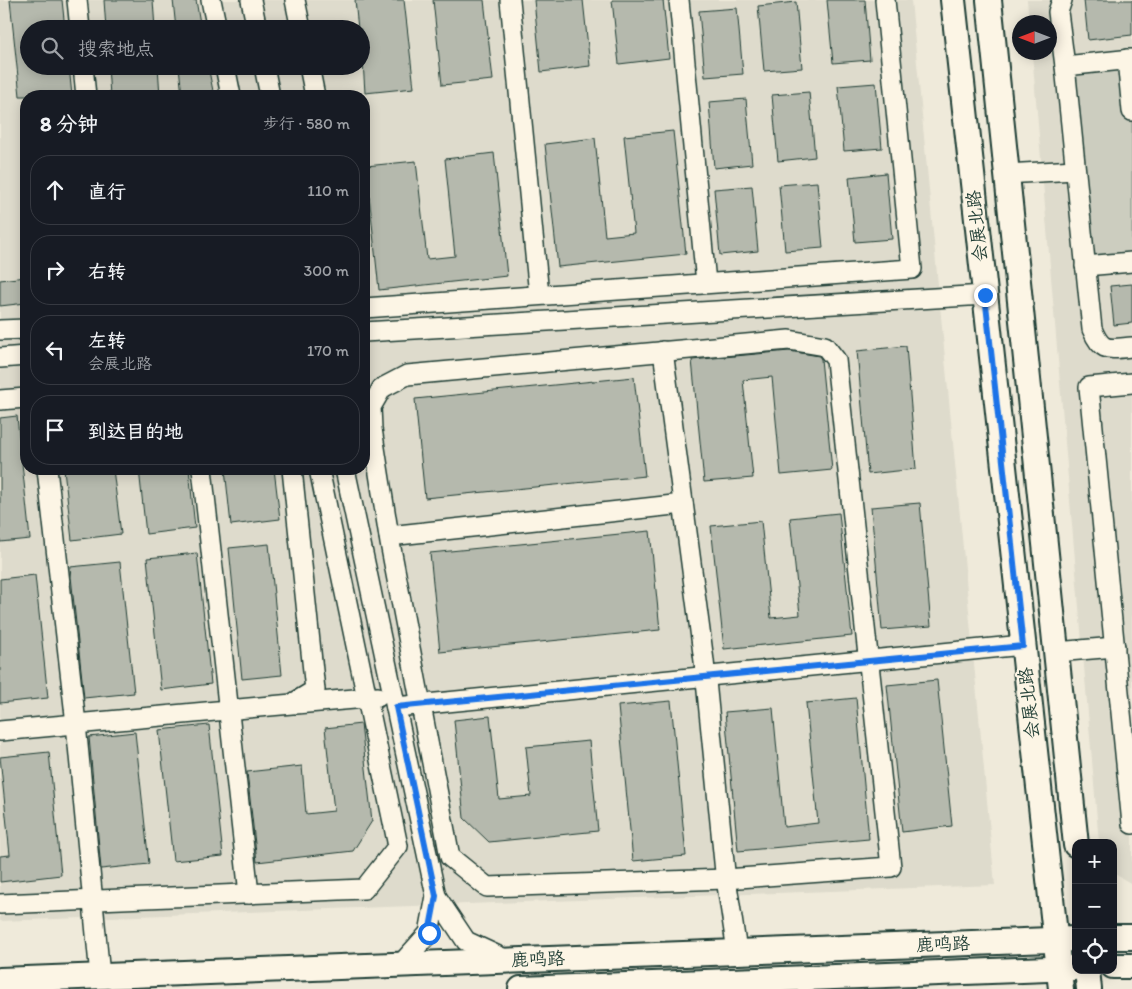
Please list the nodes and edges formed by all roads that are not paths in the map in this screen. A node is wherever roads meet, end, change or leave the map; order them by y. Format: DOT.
graph roads {
  1 [pos="77,0"];
  2 [pos="211,0"];
  3 [pos="251,0"];
  4 [pos="295,0"];
  5 [pos="510,0"];
  6 [pos="679,0"];
  7 [pos="885,0"];
  8 [pos="953,0"];
  9 [pos="989,0"];
  10 [pos="1062,0"];
  11 [pos="79,20"];
  12 [pos="215,20"];
  13 [pos="255,20"];
  14 [pos="299,20"];
  15 [pos="1129,59"];
  16 [pos="1065,66"];
  17 [pos="84,75"];
  18 [pos="227,75"];
  19 [pos="266,75"];
  20 [pos="311,75"];
  21 [pos="85,90"];
  22 [pos="230,90"];
  23 [pos="269,90"];
  24 [pos="314,90"];
  25 [pos="1132,111"];
  26 [pos="1075,170"];
  27 [pos="1007,174"];
  28 [pos="1132,262"];
  29 [pos="1085,266"];
  30 [pos="706,283"];
  31 [pos="539,295"];
  32 [pos="985,295"];
  33 [pos="370,308"];
  34 [pos="20,328"];
  35 [pos="0,330"];
  36 [pos="370,332"];
  37 [pos="1132,347"];
  38 [pos="663,351"];
  39 [pos="20,356"];
  40 [pos="0,358"];
  41 [pos="1132,383"];
  42 [pos="20,398"];
  43 [pos="0,400"];
  44 [pos="48,475"];
  45 [pos="203,475"];
  46 [pos="293,475"];
  47 [pos="320,475"];
  48 [pos="346,475"];
  49 [pos="684,504"];
  50 [pos="389,536"];
  51 [pos="1023,646"];
  52 [pos="1115,647"];
  53 [pos="1056,652"];
  54 [pos="868,659"];
  55 [pos="706,675"];
  56 [pos="367,697"];
  57 [pos="395,701"];
  58 [pos="292,704"];
  59 [pos="421,705"];
  60 [pos="229,710"];
  61 [pos="76,724"];
  62 [pos="0,731"];
  63 [pos="1132,824"];
  64 [pos="1075,839"];
  65 [pos="726,879"];
  66 [pos="249,894"];
  67 [pos="436,896"];
  68 [pos="93,900"];
  69 [pos="0,904"];
  70 [pos="1117,937"];
  71 [pos="1132,937"];
  72 [pos="1065,939"];
  73 [pos="736,952"];
  74 [pos="508,960"];
  75 [pos="401,964"];
  76 [pos="1117,966"];
  77 [pos="1132,966"];
  78 [pos="1087,974"];
  79 [pos="1065,975"];
  80 [pos="100,976"];
  81 [pos="0,980"];
  82 [pos="521,989"];
  83 [pos="1089,989"];
  1 -- 11 [label="street"];
  2 -- 12 [label="street"];
  3 -- 13 [label="street"];
  4 -- 14 [label="street"];
  5 -- 31 [label="street"];
  6 -- 30 [label="street"];
  7 -- 30 [label="street"];
  8 -- 32 [label="main road, 会展北路"];
  9 -- 27 [label="main road, 会展北路"];
  10 -- 16 [label="street"];
  15 -- 16 [label="street"];
  15 -- 25 [label="street"];
  16 -- 26 [label="street"];
  17 -- 21 [label="street"];
  18 -- 22 [label="street"];
  19 -- 23 [label="street"];
  20 -- 24 [label="street"];
  26 -- 27 [label="street"];
  26 -- 29 [label="street"];
  27 -- 53 [label="main road, 会展北路"];
  28 -- 29 [label="street"];
  29 -- 37 [label="street"];
  30 -- 31 [label="street"];
  31 -- 33 [label="street"];
  32 -- 36 [label="street"];
  32 -- 51 [label="main road, 会展北路"];
  34 -- 35 [label="street"];
  38 -- 49 [label="street"];
  38 -- 50 [label="street"];
  38 -- 54 [label="street"];
  39 -- 40 [label="street"];
  41 -- 52 [label="street"];
  42 -- 43 [label="street"];
  44 -- 61 [label="street"];
  45 -- 60 [label="street"];
  46 -- 58 [label="street"];
  47 -- 56 [label="street"];
  48 -- 57 [label="street"];
  49 -- 50 [label="street"];
  49 -- 55 [label="street"];
  50 -- 59 [label="street"];
  51 -- 54 [label="street"];
  51 -- 72 [label="main road, 会展北路"];
  52 -- 53 [label="street"];
  52 -- 63 [label="street"];
  53 -- 64 [label="main road, 会展北路"];
  54 -- 55 [label="street"];
  54 -- 65 [label="street"];
  55 -- 59 [label="street"];
  55 -- 65 [label="street"];
  56 -- 57 [label="street"];
  56 -- 58 [label="street"];
  56 -- 66 [label="street"];
  57 -- 59 [label="street"];
  57 -- 67 [label="street"];
  58 -- 60 [label="street"];
  59 -- 65 [label="street"];
  60 -- 61 [label="street"];
  60 -- 66 [label="street"];
  61 -- 62 [label="street"];
  61 -- 68 [label="street"];
  65 -- 73 [label="street"];
  66 -- 68 [label="street"];
  67 -- 74 [label="street"];
  67 -- 75 [label="street"];
  68 -- 69 [label="street"];
  68 -- 80 [label="street"];
  70 -- 71 [label="main road"];
  72 -- 73 [label="main road, 鹿鸣路"];
  72 -- 79 [label="main road, 会展北路"];
  73 -- 74 [label="main road, 鹿鸣路"];
  74 -- 75 [label="main road, 鹿鸣路"];
  75 -- 80 [label="main road, 鹿鸣路"];
  76 -- 77 [label="main road"];
  78 -- 83 [label="main road"];
  79 -- 82 [label="main road, 鹿鸣路"];
  80 -- 81 [label="main road, 鹿鸣路"];
}
